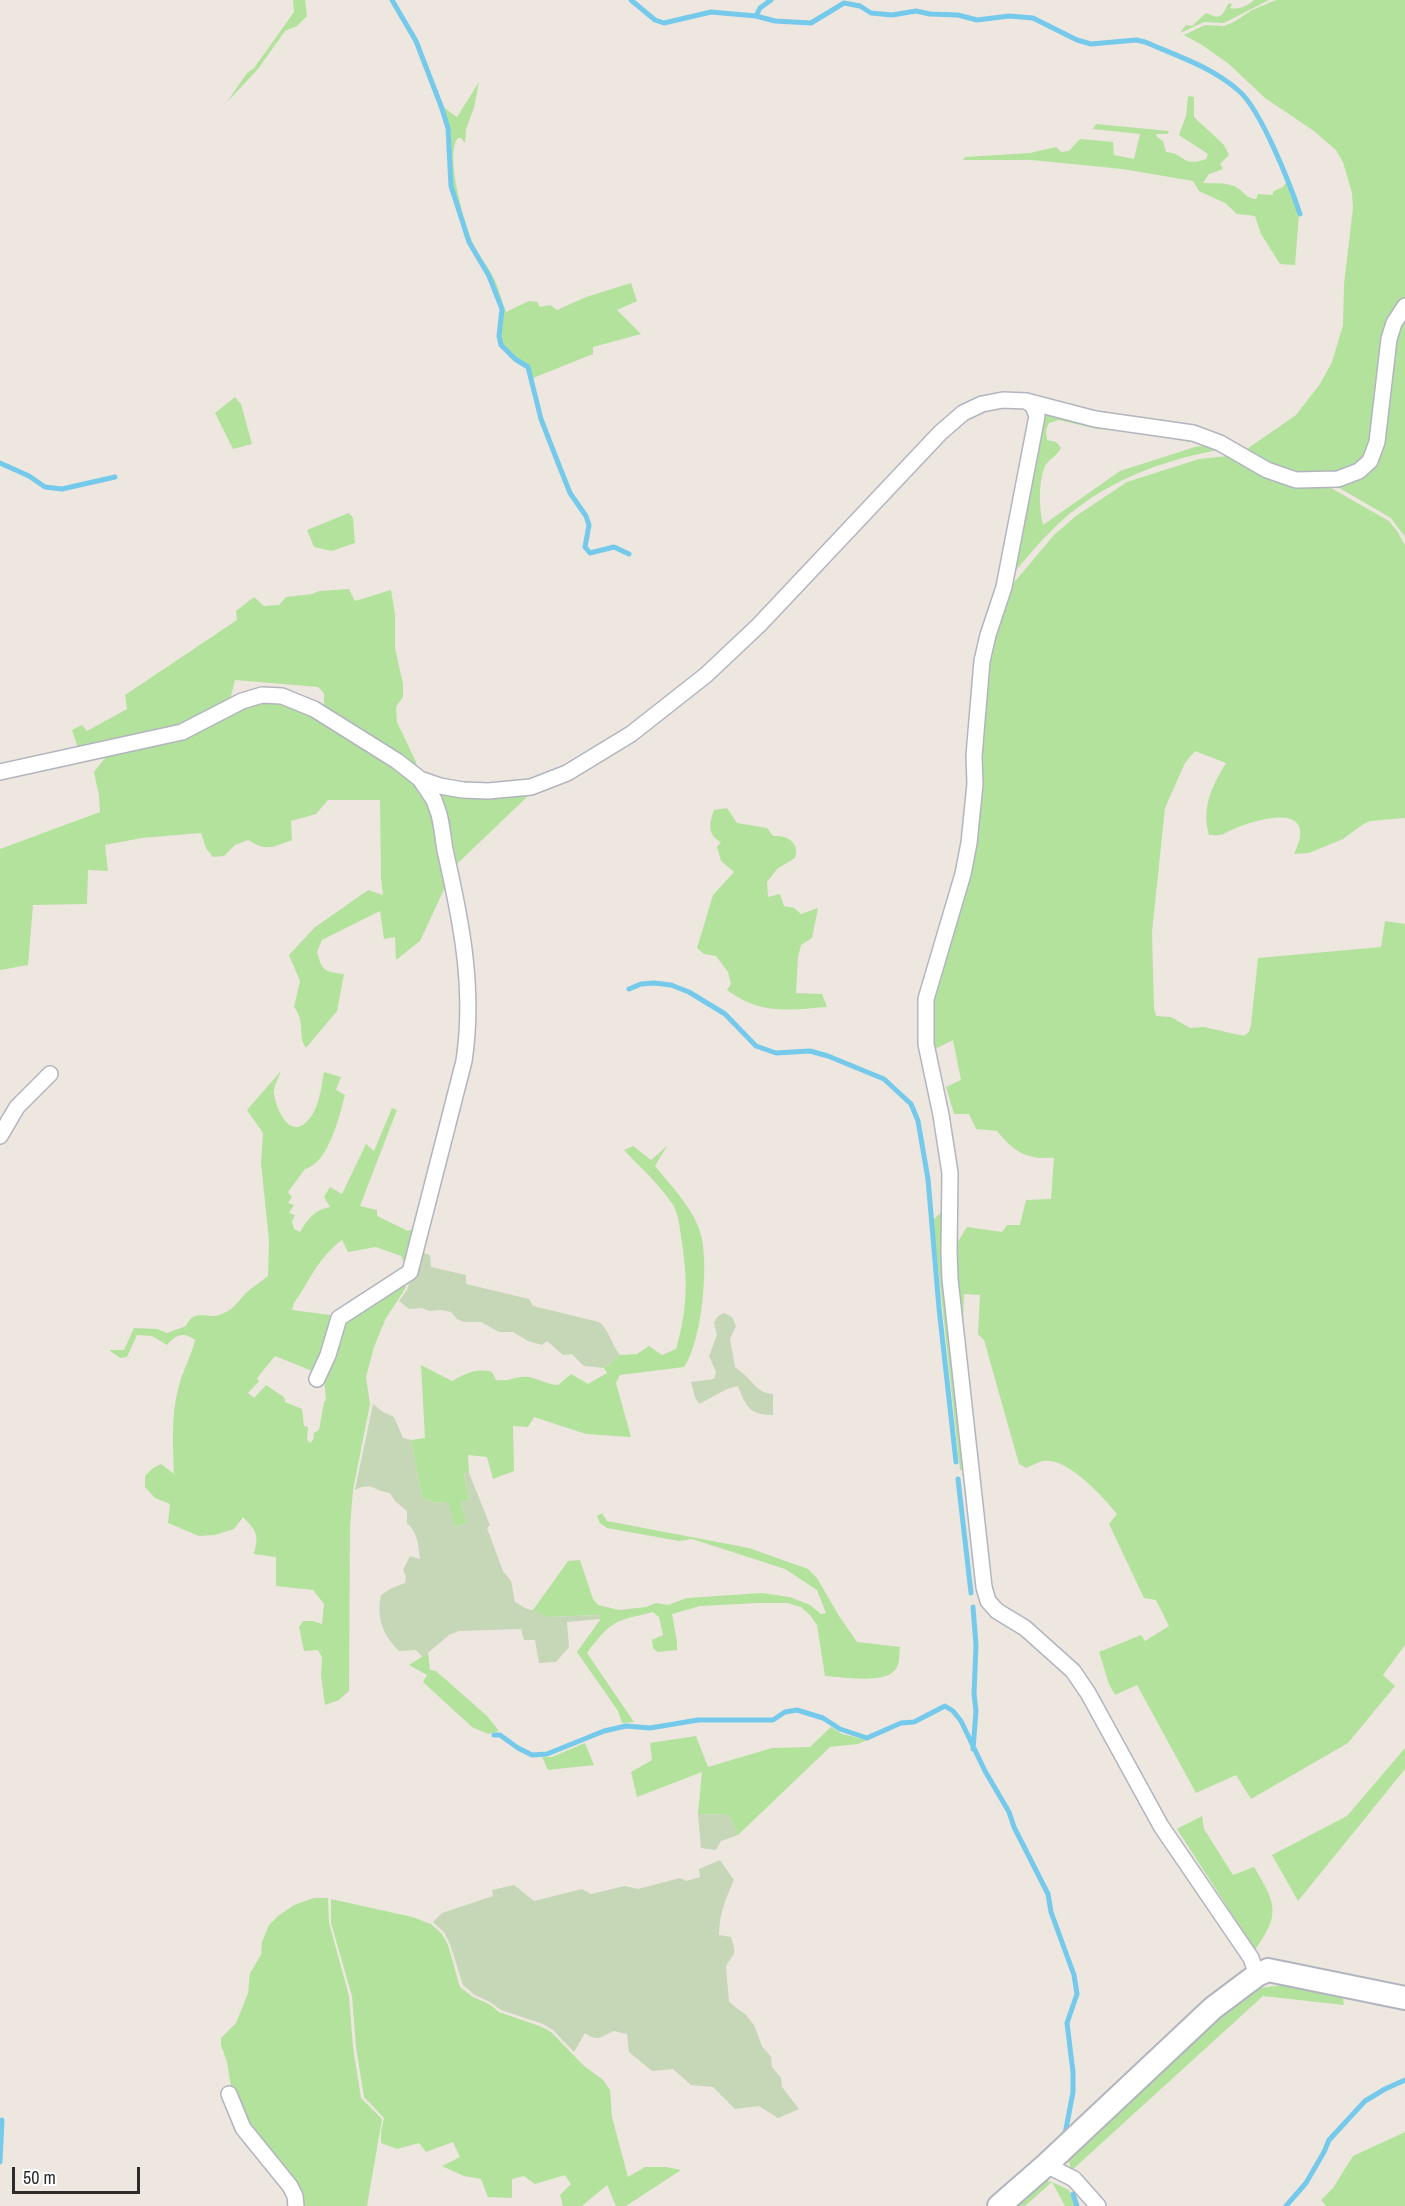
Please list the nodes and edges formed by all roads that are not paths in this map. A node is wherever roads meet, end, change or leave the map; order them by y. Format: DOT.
graph roads {
  1 [pos="1405,306"];
  2 [pos="1026,401"];
  3 [pos="0,772"];
  4 [pos="420,778"];
  5 [pos="51,1074"];
  6 [pos="0,1136"];
  7 [pos="317,1379"];
  8 [pos="1257,1975"];
  9 [pos="1405,1998"];
  10 [pos="229,2094"];
  11 [pos="1047,2165"];
  12 [pos="296,2206"];
  13 [pos="999,2206"];
  14 [pos="1098,2206"];
  1 -- 2 [label="street"];
  2 -- 4 [label="street"];
  2 -- 8 [label="street"];
  3 -- 4 [label="street"];
  4 -- 7 [label="street"];
  5 -- 6 [label="street"];
  8 -- 9 [label="main road"];
  8 -- 11 [label="main road"];
  10 -- 12 [label="street"];
  11 -- 13 [label="main road"];
  11 -- 14 [label="street"];
}
